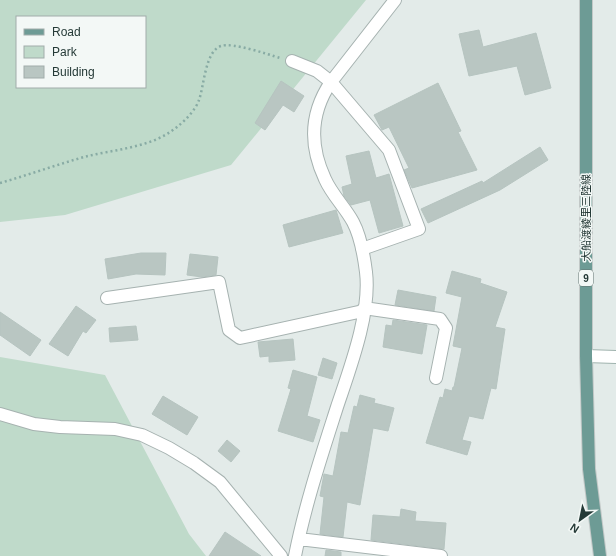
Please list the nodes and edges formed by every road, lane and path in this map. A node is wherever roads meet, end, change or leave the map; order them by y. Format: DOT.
graph roads {
  1 [pos="395,0"];
  2 [pos="586,0"];
  3 [pos="292,61"];
  4 [pos="331,82"];
  5 [pos="0,183"];
  6 [pos="362,249"];
  7 [pos="107,298"];
  8 [pos="364,309"];
  9 [pos="586,356"];
  10 [pos="616,357"];
  11 [pos="436,378"];
  12 [pos="0,414"];
  13 [pos="299,539"];
  14 [pos="281,556"];
  15 [pos="295,556"];
  16 [pos="441,556"];
  17 [pos="600,556"];
  1 -- 4 [label="street"];
  2 -- 9 [label="main road, 大船渡綾里三陸線 / 9"];
  3 -- 4 [label="street"];
  3 -- 5 [label="path"];
  4 -- 6 [label="street"];
  4 -- 6 [label="street"];
  6 -- 8 [label="street"];
  7 -- 8 [label="street"];
  8 -- 11 [label="street"];
  8 -- 13 [label="street"];
  9 -- 10 [label="street"];
  9 -- 17 [label="main road, 大船渡綾里三陸線 / 9"];
  12 -- 14 [label="street"];
  13 -- 15 [label="street"];
  13 -- 16 [label="street"];
}
